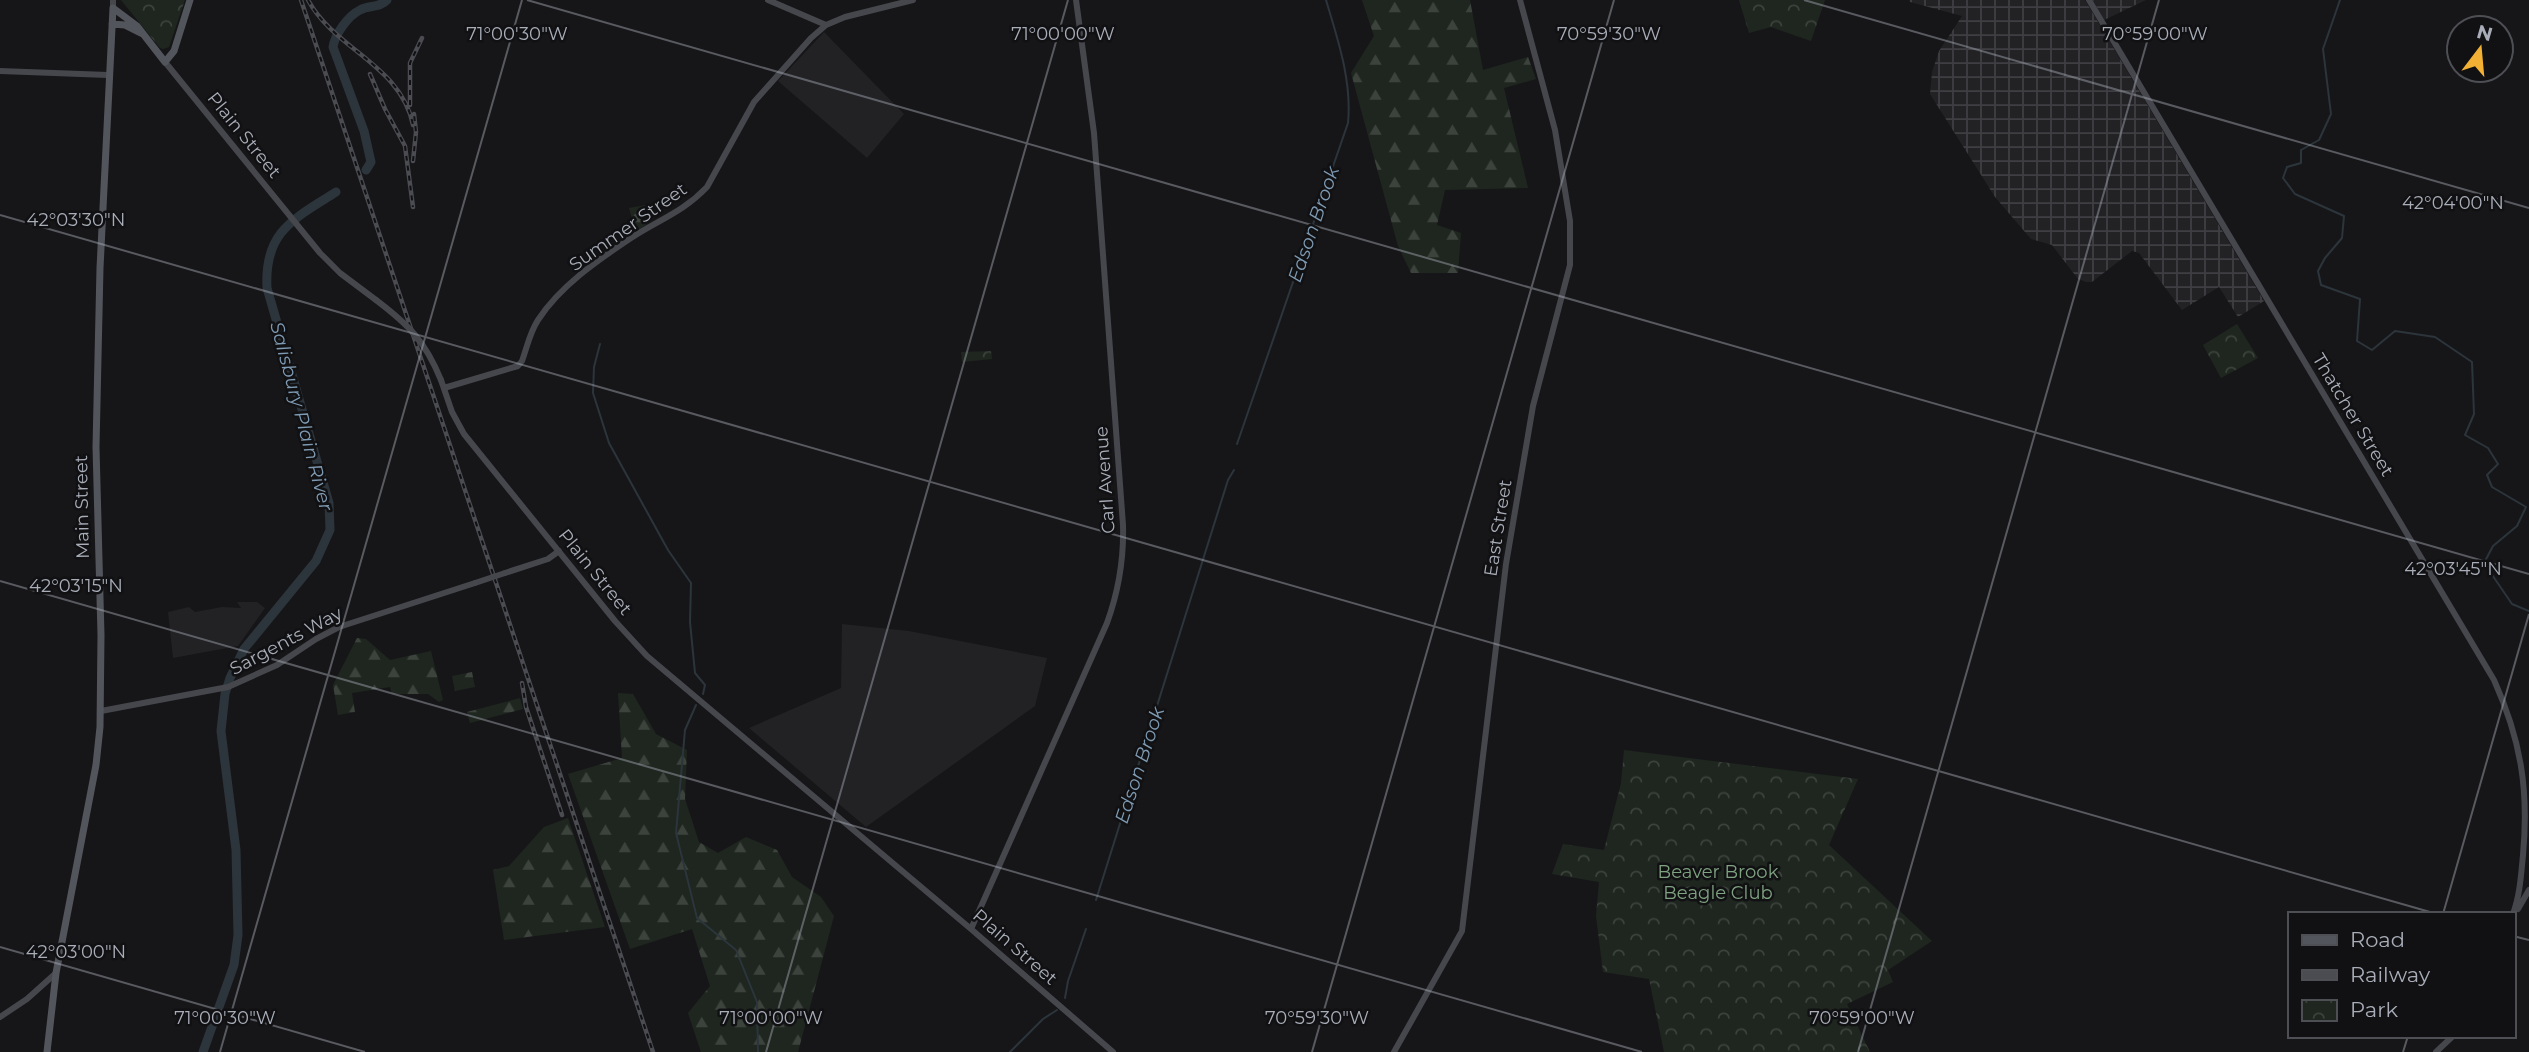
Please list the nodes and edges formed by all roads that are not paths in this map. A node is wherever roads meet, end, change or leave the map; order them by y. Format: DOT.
graph roads {
  1 [pos="190,0"];
  2 [pos="768,0"];
  3 [pos="913,0"];
  4 [pos="1076,0"];
  5 [pos="1520,0"];
  6 [pos="2089,0"];
  7 [pos="113,4"];
  8 [pos="112,24"];
  9 [pos="826,25"];
  10 [pos="142,34"];
  11 [pos="165,62"];
  12 [pos="0,71"];
  13 [pos="108,75"];
  14 [pos="443,388"];
  15 [pos="559,551"];
  16 [pos="101,711"];
  17 [pos="2526,868"];
  18 [pos="2525,876"];
  19 [pos="2529,890"];
  20 [pos="2514,912"];
  21 [pos="2515,912"];
  22 [pos="971,929"];
  23 [pos="56,974"];
  24 [pos="54,989"];
  25 [pos="38,990"];
  26 [pos="0,1017"];
  27 [pos="2451,1038"];
  28 [pos="47,1052"];
  29 [pos="1113,1052"];
  30 [pos="1394,1052"];
  31 [pos="2436,1052"];
  32 [pos="2444,1052"];
  1 -- 11 [label="main road"];
  2 -- 9 [label="street"];
  3 -- 9 [label="street, Summer Street"];
  4 -- 22 [label="street, Carl Avenue"];
  5 -- 30 [label="street, East Street"];
  6 -- 17 [label="street, Thatcher Street"];
  7 -- 8 [label="main road, Main Street"];
  7 -- 10 [label="main road, Plain Street"];
  8 -- 10 [label="main road"];
  8 -- 13 [label="main road, Main Street"];
  9 -- 14 [label="street, Summer Street"];
  10 -- 11 [label="main road, Plain Street"];
  11 -- 14 [label="street, Plain Street, bridge"];
  12 -- 13 [label="street"];
  13 -- 16 [label="main road, Main Street"];
  14 -- 15 [label="street, Plain Street"];
  15 -- 16 [label="street, Sargents Way, bridge"];
  15 -- 22 [label="street, Plain Street"];
  16 -- 23 [label="main road, Main Street"];
  17 -- 18 [label="street, Thatcher Street"];
  18 -- 20 [label="street, Thatcher Street"];
  19 -- 21 [label="street"];
  22 -- 29 [label="street, Plain Street"];
  23 -- 24 [label="main road, Main Street"];
  23 -- 25 [label="street"];
  24 -- 25 [label="street"];
  24 -- 28 [label="main road, Main Street"];
  25 -- 26 [label="street"];
  27 -- 31 [label="street"];
  27 -- 32 [label="street"];
}
